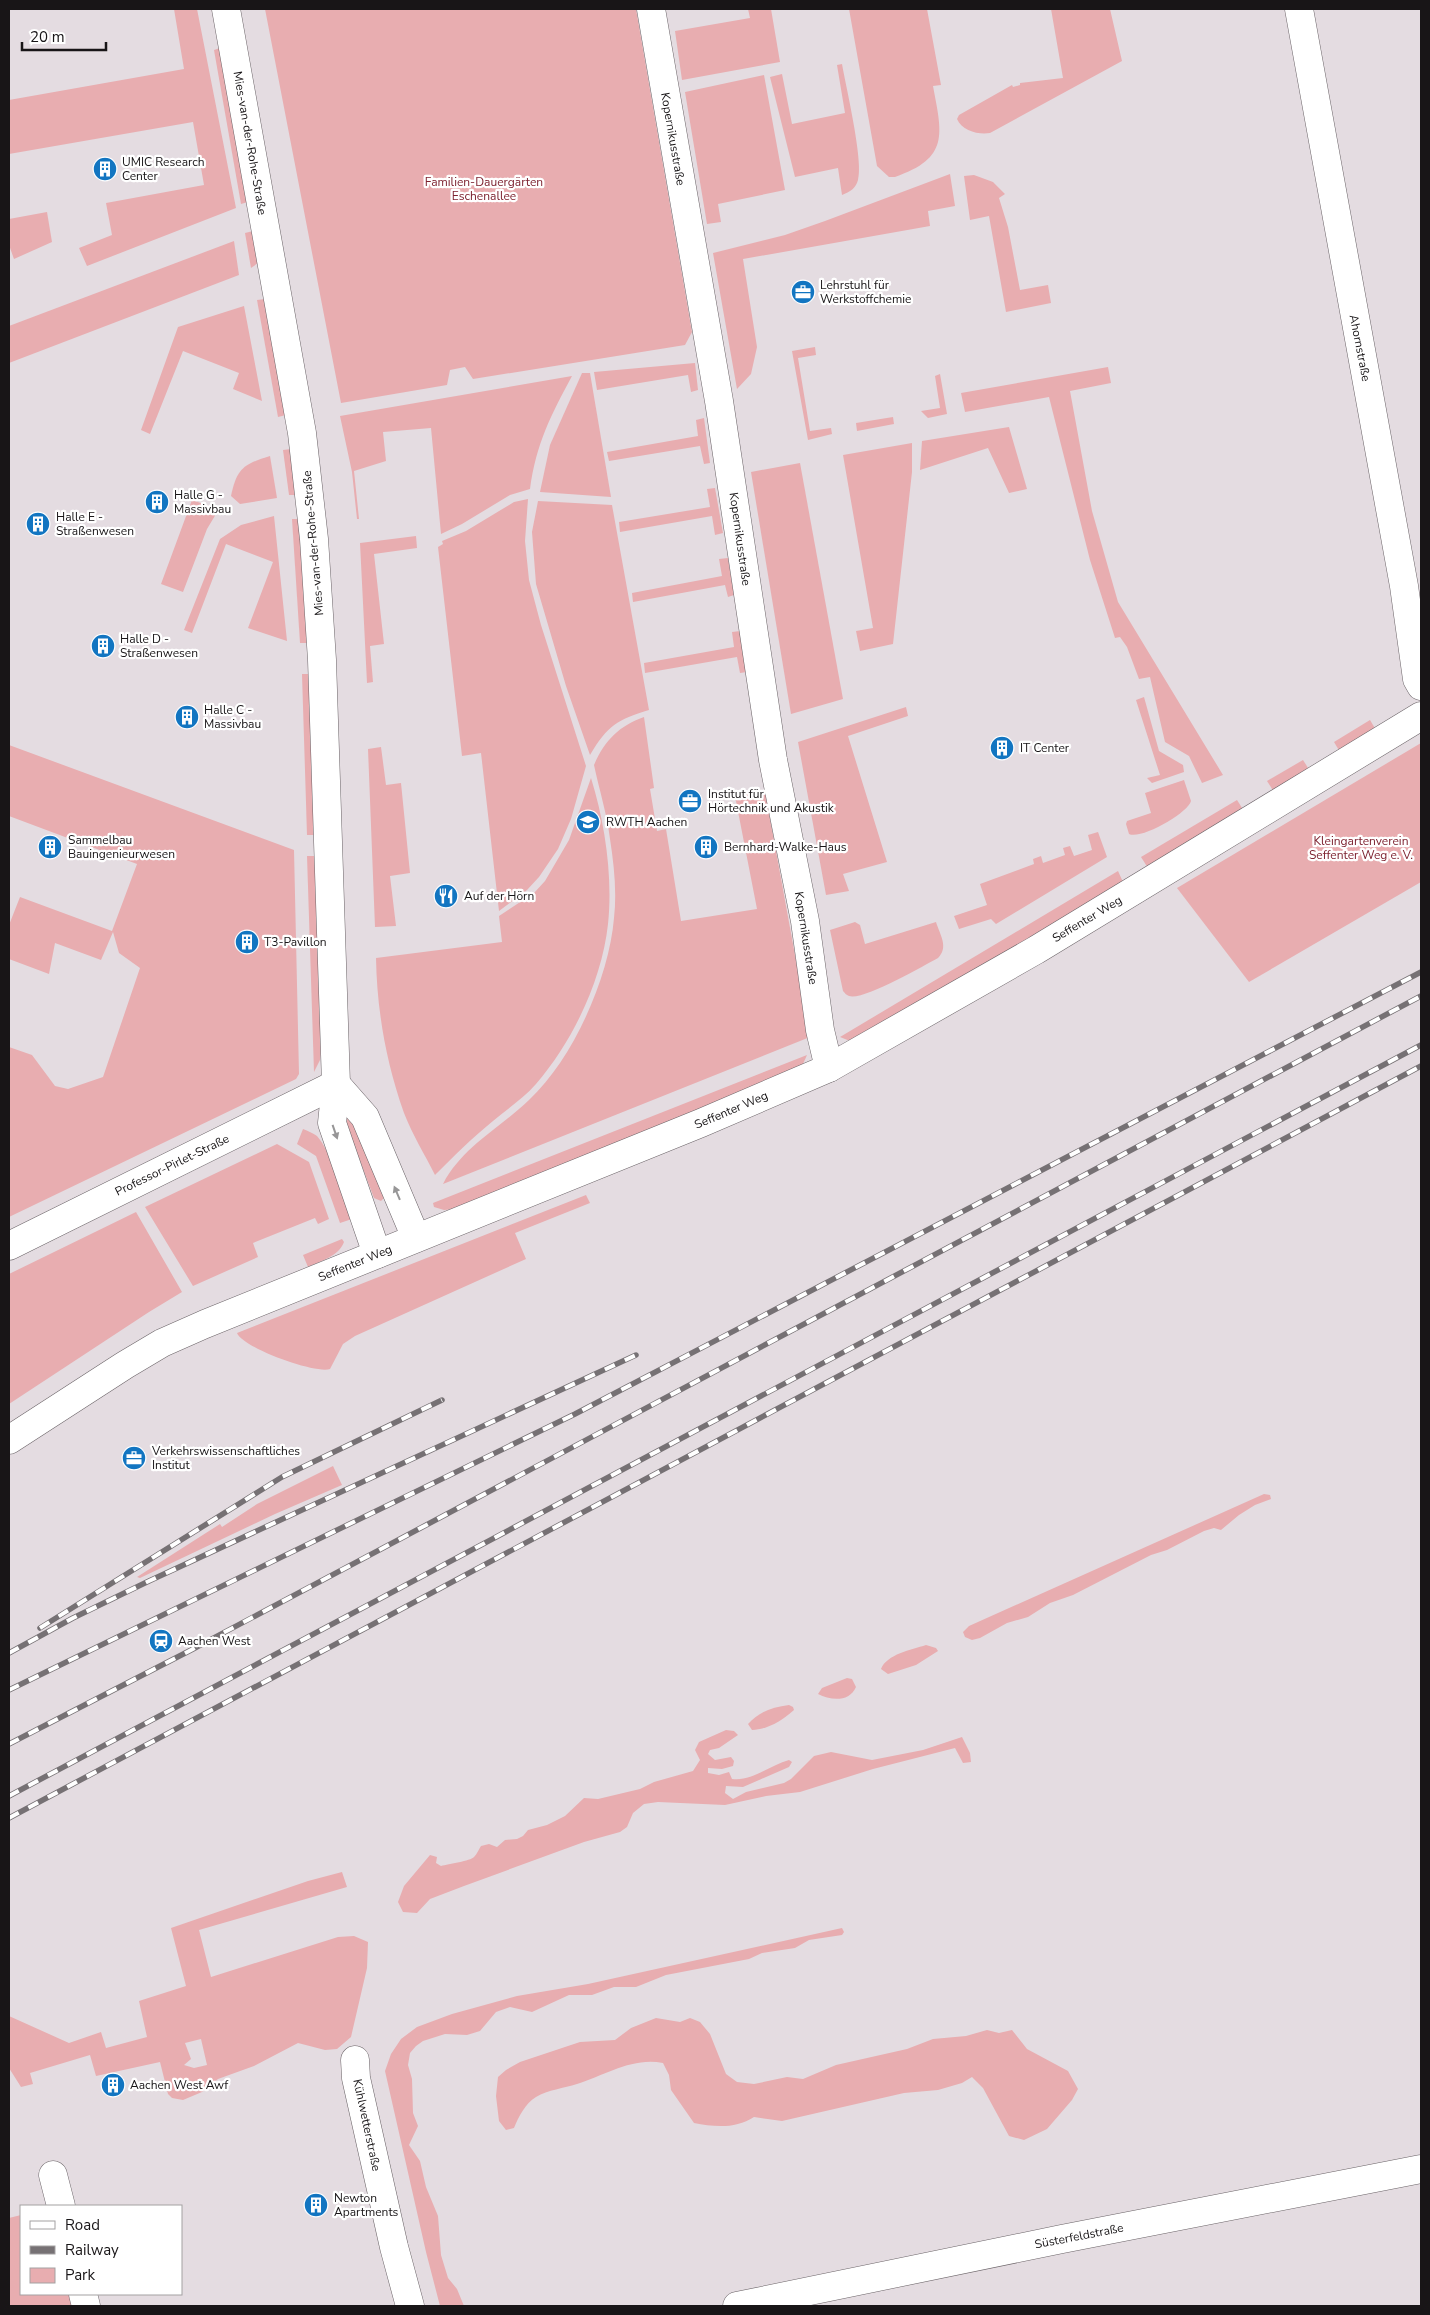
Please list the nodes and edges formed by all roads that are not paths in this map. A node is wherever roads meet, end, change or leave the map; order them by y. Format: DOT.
graph roads {
  1 [pos="226,9"];
  2 [pos="651,9"];
  3 [pos="1299,9"];
  4 [pos="1421,686"];
  5 [pos="1421,716"];
  6 [pos="829,1068"];
  7 [pos="336,1084"];
  8 [pos="416,1238"];
  9 [pos="9,1246"];
  10 [pos="376,1254"];
  11 [pos="9,1440"];
  12 [pos="355,2060"];
  13 [pos="1421,2169"];
  14 [pos="53,2175"];
  15 [pos="61,2205"];
  16 [pos="410,2306"];
  17 [pos="737,2306"];
  1 -- 7 [label="street, Mies-van-der-Rohe-Straße"];
  2 -- 6 [label="street, Kopernikusstraße"];
  3 -- 4 [label="street, Ahornstraße"];
  5 -- 6 [label="street, Seffenter Weg"];
  6 -- 8 [label="street, Seffenter Weg"];
  8 -- 7 [label="street, one-way"];
  7 -- 9 [label="street, Professor-Pirlet-Straße"];
  7 -- 10 [label="street, Mies-van-der-Rohe-Straße, one-way"];
  8 -- 10 [label="street, Seffenter Weg"];
  10 -- 11 [label="street, Seffenter Weg"];
  12 -- 16 [label="street, Kühlwetterstraße"];
  13 -- 17 [label="street, Süsterfeldstraße"];
  14 -- 15 [label="street"];
}
